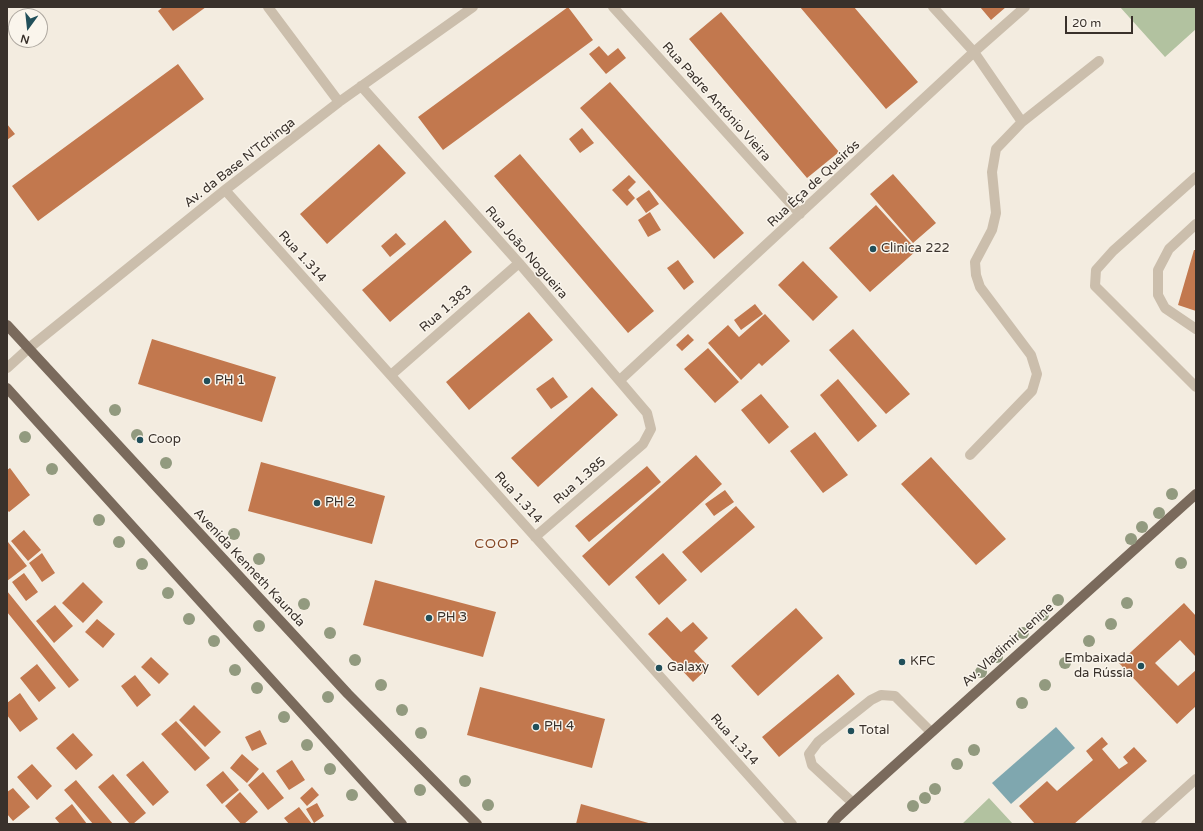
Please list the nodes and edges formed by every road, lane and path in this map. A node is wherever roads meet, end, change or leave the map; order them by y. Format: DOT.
graph roads {
  1 [pos="268,7"];
  2 [pos="473,7"];
  3 [pos="613,7"];
  4 [pos="933,7"];
  5 [pos="1025,7"];
  6 [pos="974,52"];
  7 [pos="1099,61"];
  8 [pos="361,86"];
  9 [pos="339,102"];
  10 [pos="1022,122"];
  11 [pos="1196,177"];
  12 [pos="225,190"];
  13 [pos="800,214"];
  14 [pos="1196,224"];
  15 [pos="519,264"];
  16 [pos="7,325"];
  17 [pos="1196,329"];
  18 [pos="29,348"];
  19 [pos="7,368"];
  20 [pos="391,375"];
  21 [pos="620,380"];
  22 [pos="1196,387"];
  23 [pos="7,388"];
  24 [pos="643,444"];
  25 [pos="970,455"];
  26 [pos="1196,494"];
  27 [pos="535,537"];
  28 [pos="931,732"];
  29 [pos="1196,779"];
  30 [pos="853,803"];
  31 [pos="835,820"];
  32 [pos="402,824"];
  33 [pos="477,824"];
  34 [pos="792,824"];
  35 [pos="826,824"];
  36 [pos="1146,824"];
  1 -- 9 [label="street"];
  2 -- 8 [label="street, Av. da Base N'Tchinga"];
  3 -- 13 [label="street, Rua Padre António Vieira"];
  4 -- 6 [label="street"];
  5 -- 6 [label="street, Rua Éça de Queirós"];
  6 -- 10 [label="street"];
  6 -- 13 [label="street, Rua Éça de Queirós"];
  7 -- 10 [label="street"];
  8 -- 9 [label="street, Av. da Base N'Tchinga"];
  8 -- 15 [label="street, Rua João Nogueira"];
  9 -- 12 [label="street, Av. da Base N'Tchinga"];
  10 -- 25 [label="street"];
  11 -- 22 [label="street"];
  12 -- 18 [label="street, Av. da Base N'Tchinga"];
  12 -- 20 [label="street, Rua 1.314"];
  13 -- 21 [label="street, Rua Éça de Queirós"];
  14 -- 17 [label="street"];
  15 -- 20 [label="street, Rua 1.383"];
  15 -- 21 [label="street, Rua João Nogueira"];
  16 -- 18 [label="main road, Avenida Kenneth Kaunda"];
  18 -- 19 [label="street, Av. da Base N'Tchinga"];
  18 -- 33 [label="main road, Avenida Kenneth Kaunda"];
  20 -- 27 [label="street, Rua 1.314"];
  21 -- 24 [label="street, Rua João Nogueira"];
  23 -- 32 [label="main road"];
  24 -- 27 [label="street, Rua 1.385"];
  26 -- 28 [label="main road, Av. Vladimir Lenine"];
  27 -- 34 [label="street, Rua 1.314"];
  28 -- 30 [label="main road, Av. Vladimir Lenine"];
  28 -- 30 [label="street"];
  29 -- 36 [label="street"];
  30 -- 31 [label="main road, Av. Vladimir Lenine"];
  31 -- 35 [label="main road, Av. Vladimir Lenine"];
}
